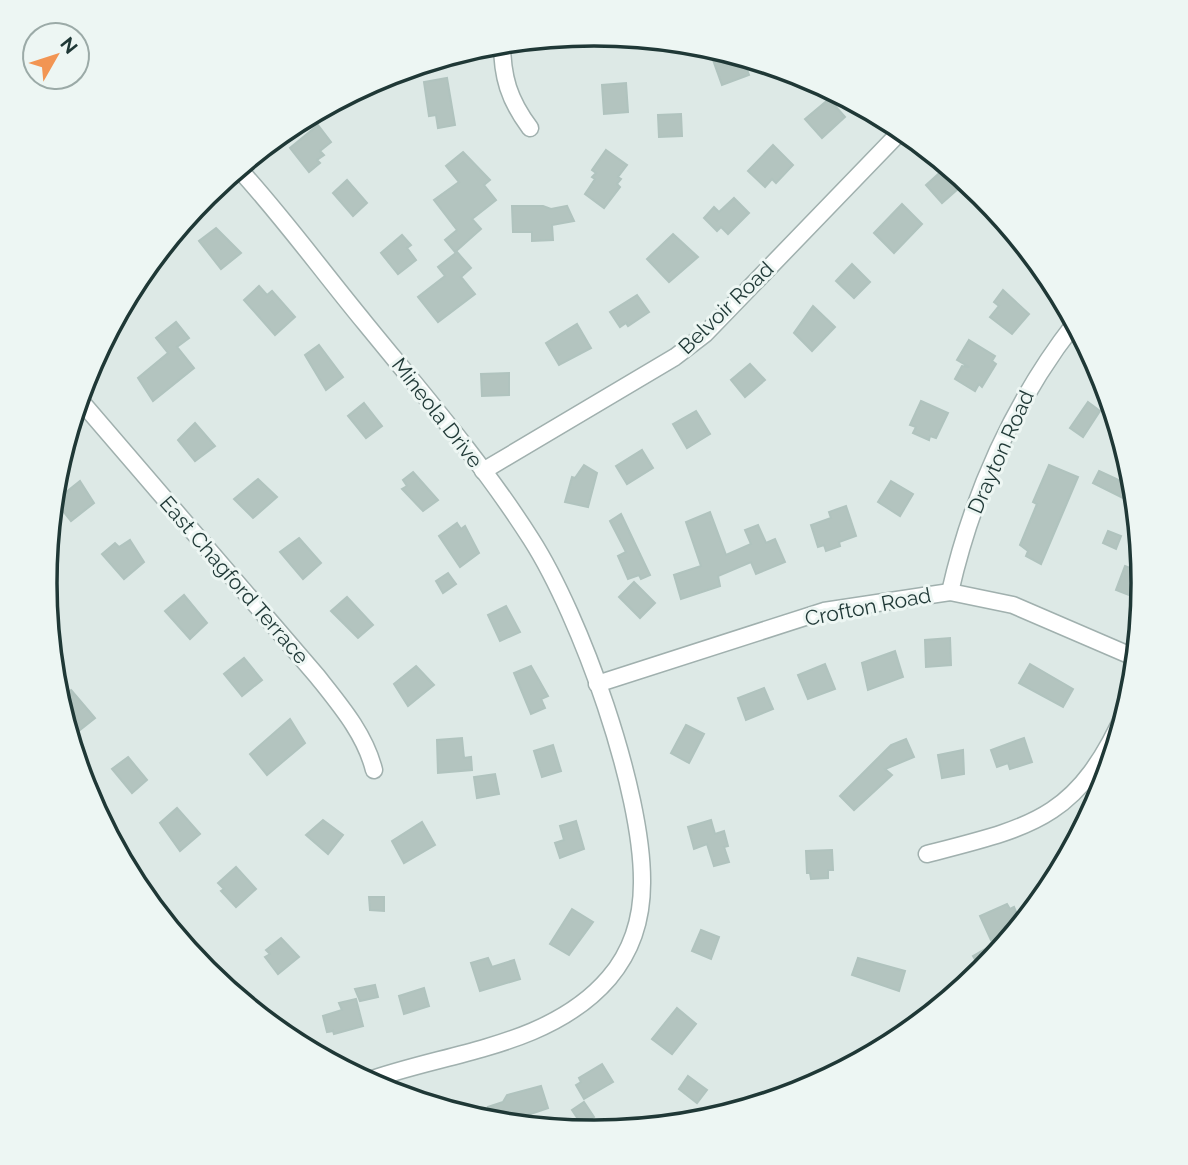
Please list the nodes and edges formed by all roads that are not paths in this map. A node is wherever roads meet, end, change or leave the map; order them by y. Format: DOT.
graph roads {
  1 [pos="502,54"];
  2 [pos="530,128"];
  3 [pos="895,138"];
  4 [pos="245,175"];
  5 [pos="1069,332"];
  6 [pos="86,407"];
  7 [pos="483,471"];
  8 [pos="950,592"];
  9 [pos="1126,654"];
  10 [pos="597,684"];
  11 [pos="1103,755"];
  12 [pos="374,770"];
  13 [pos="927,854"];
  14 [pos="382,1076"];
  1 -- 2 [label="street"];
  3 -- 7 [label="street, Belvoir Road"];
  4 -- 7 [label="street, Mineola Drive"];
  5 -- 8 [label="street, Drayton Road"];
  6 -- 12 [label="street, East Chagford Terrace"];
  7 -- 10 [label="street, Mineola Drive"];
  8 -- 9 [label="street, Crofton Road"];
  8 -- 10 [label="street, Crofton Road"];
  10 -- 14 [label="street, Mineola Drive"];
  11 -- 13 [label="street"];
}
